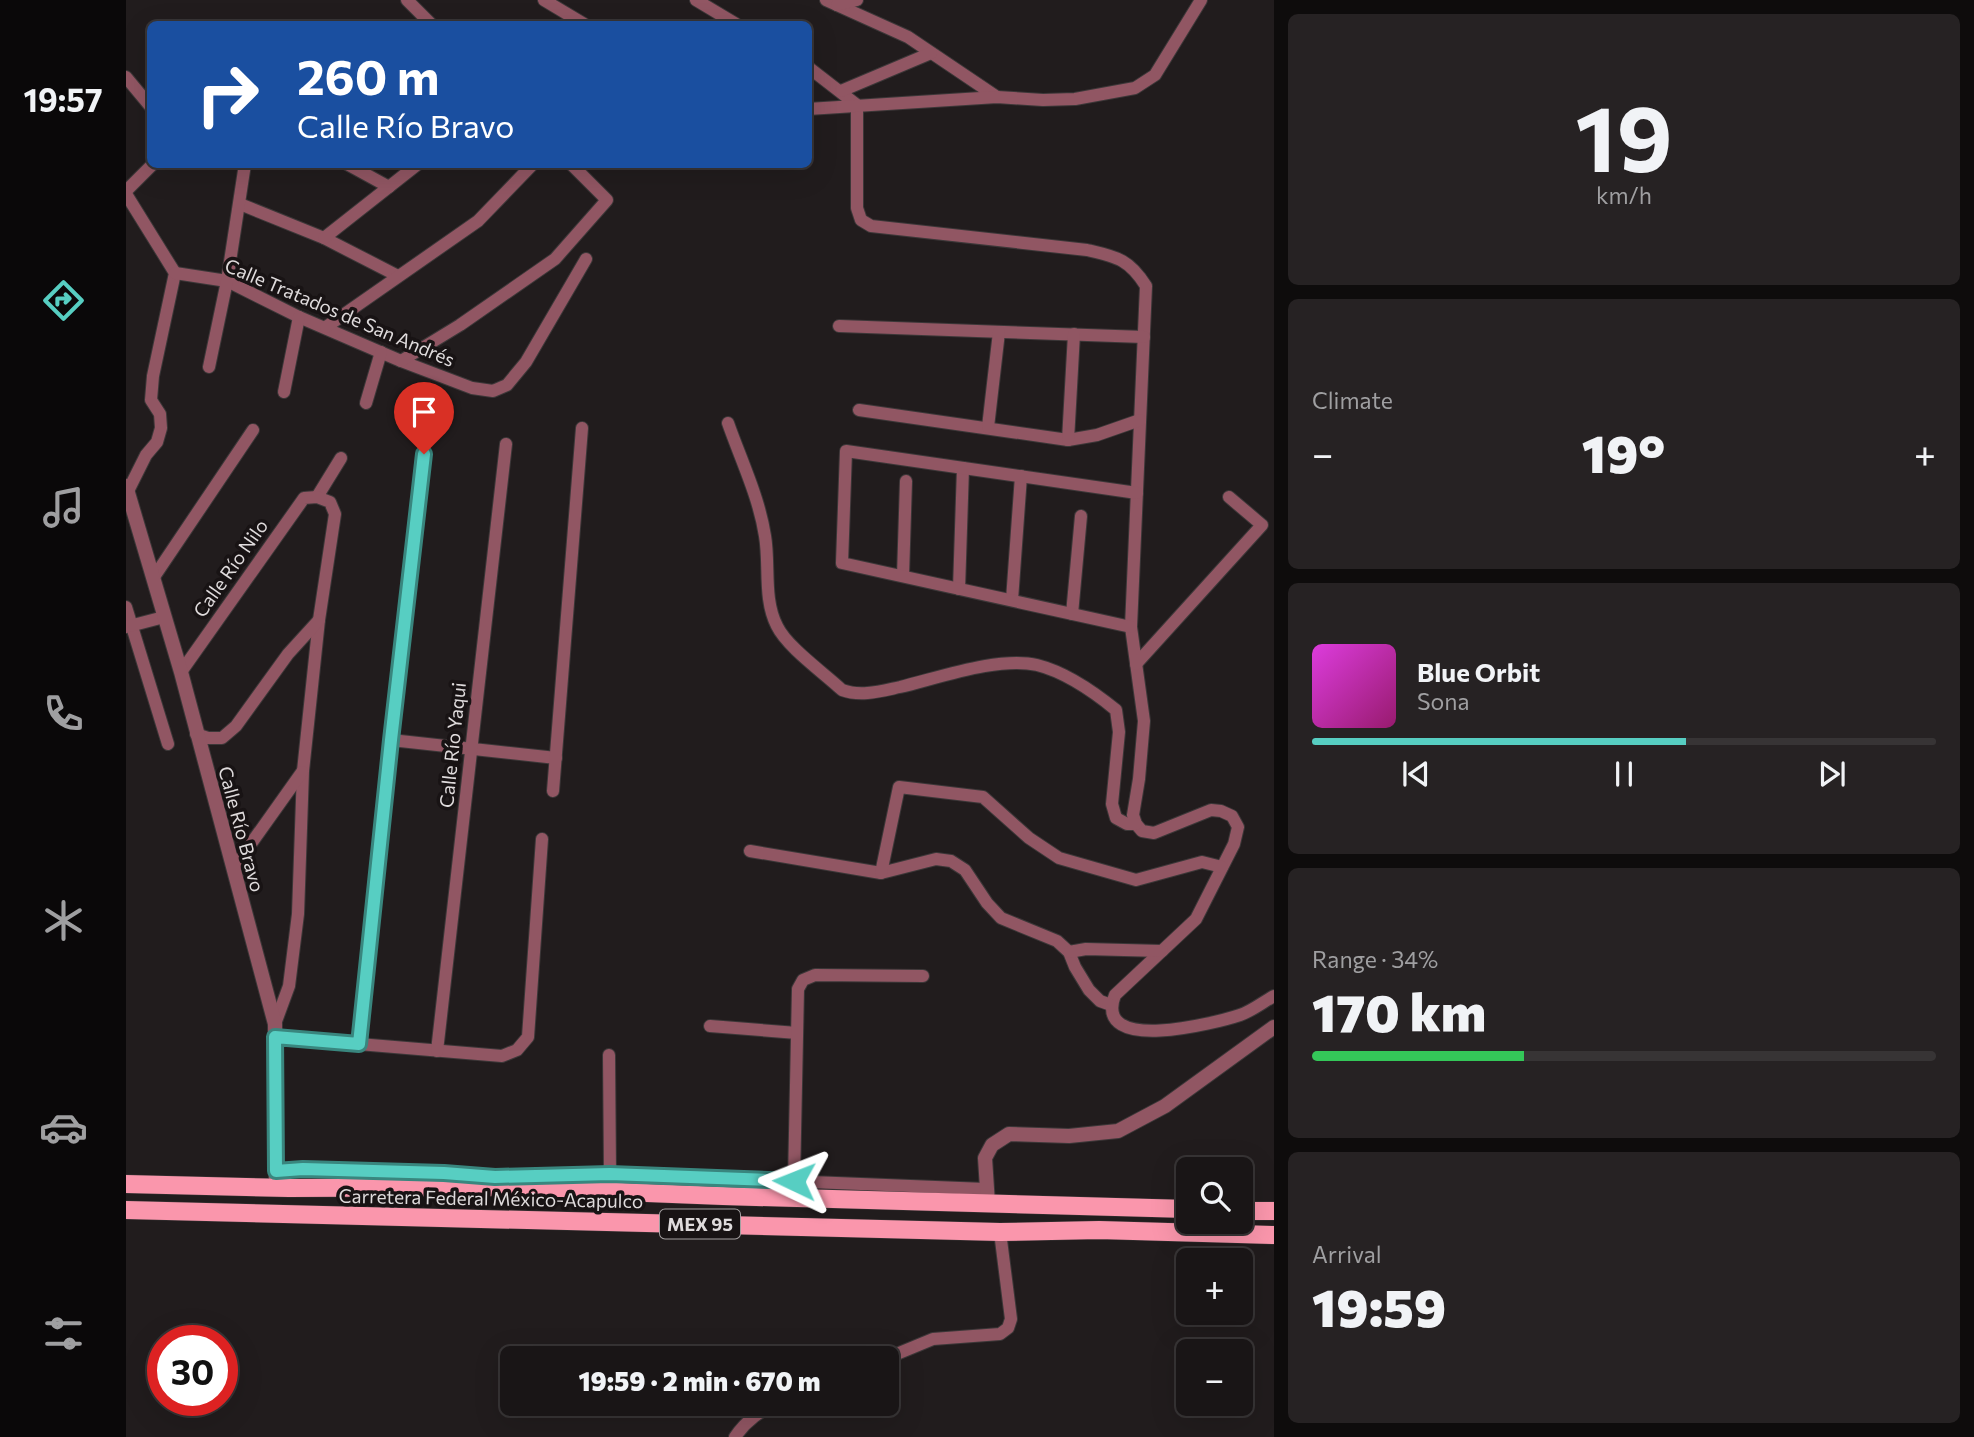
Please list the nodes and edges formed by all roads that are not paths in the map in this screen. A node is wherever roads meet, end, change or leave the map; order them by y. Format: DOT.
graph roads {
  1 [pos="407,0"];
  2 [pos="544,0"];
  3 [pos="696,0"];
  4 [pos="857,0"];
  5 [pos="1201,0"];
  6 [pos="831,3"];
  7 [pos="428,21"];
  8 [pos="579,21"];
  9 [pos="731,21"];
  10 [pos="931,53"];
  11 [pos="812,70"];
  12 [pos="126,77"];
  13 [pos="841,91"];
  14 [pos="997,97"];
  15 [pos="147,102"];
  16 [pos="857,105"];
  17 [pos="812,109"];
  18 [pos="149,168"];
  19 [pos="244,168"];
  20 [pos="354,168"];
  21 [pos="413,168"];
  22 [pos="529,168"];
  23 [pos="574,168"];
  24 [pos="389,187"];
  25 [pos="126,192"];
  26 [pos="240,204"];
  27 [pos="324,238"];
  28 [pos="586,259"];
  29 [pos="175,273"];
  30 [pos="398,276"];
  31 [pos="227,281"];
  32 [pos="299,317"];
  33 [pos="839,326"];
  34 [pos="326,327"];
  35 [pos="999,332"];
  36 [pos="1074,334"];
  37 [pos="1144,337"];
  38 [pos="381,352"];
  39 [pos="401,361"];
  40 [pos="209,367"];
  41 [pos="284,392"];
  42 [pos="366,403"];
  43 [pos="859,410"];
  44 [pos="1140,420"];
  45 [pos="728,423"];
  46 [pos="988,427"];
  47 [pos="582,428"];
  48 [pos="253,430"];
  49 [pos="1068,440"];
  50 [pos="506,444"];
  51 [pos="424,454"];
  52 [pos="341,458"];
  53 [pos="962,468"];
  54 [pos="1021,477"];
  55 [pos="906,481"];
  56 [pos="127,489"];
  57 [pos="1137,494"];
  58 [pos="1229,496"];
  59 [pos="317,497"];
  60 [pos="1081,516"];
  61 [pos="903,576"];
  62 [pos="154,577"];
  63 [pos="959,589"];
  64 [pos="1012,600"];
  65 [pos="126,607"];
  66 [pos="1072,614"];
  67 [pos="164,617"];
  68 [pos="319,621"];
  69 [pos="129,626"];
  70 [pos="1131,627"];
  71 [pos="1136,664"];
  72 [pos="181,672"];
  73 [pos="196,734"];
  74 [pos="391,740"];
  75 [pos="168,744"];
  76 [pos="472,748"];
  77 [pos="556,758"];
  78 [pos="303,771"];
  79 [pos="552,791"];
  80 [pos="1136,824"];
  81 [pos="542,839"];
  82 [pos="750,850"];
  83 [pos="1222,867"];
  84 [pos="233,869"];
  85 [pos="881,873"];
  86 [pos="1162,951"];
  87 [pos="1069,952"];
  88 [pos="923,976"];
  89 [pos="1274,996"];
  90 [pos="1111,1005"];
  91 [pos="710,1026"];
  92 [pos="1274,1027"];
  93 [pos="275,1030"];
  94 [pos="797,1033"];
  95 [pos="359,1044"];
  96 [pos="437,1051"];
  97 [pos="609,1055"];
  98 [pos="610,1174"];
  99 [pos="276,1180"];
  100 [pos="794,1181"];
  101 [pos="126,1184"];
  102 [pos="987,1197"];
  103 [pos="1176,1208"];
  104 [pos="126,1210"];
  105 [pos="1253,1211"];
  106 [pos="1274,1212"];
  107 [pos="1000,1231"];
  108 [pos="1274,1235"];
  109 [pos="899,1353"];
  110 [pos="756,1416"];
  111 [pos="735,1437"];
  1 -- 7 [label="street"];
  2 -- 8 [label="street"];
  3 -- 9 [label="street"];
  4 -- 6 [label="street"];
  5 -- 14 [label="street"];
  6 -- 10 [label="street"];
  10 -- 13 [label="street"];
  10 -- 14 [label="street"];
  11 -- 13 [label="street"];
  12 -- 15 [label="street"];
  13 -- 16 [label="street"];
  14 -- 16 [label="street"];
  16 -- 17 [label="street"];
  16 -- 37 [label="street"];
  18 -- 25 [label="street"];
  19 -- 26 [label="street"];
  20 -- 24 [label="street"];
  21 -- 24 [label="street"];
  22 -- 30 [label="street"];
  23 -- 39 [label="street"];
  24 -- 27 [label="street"];
  25 -- 29 [label="street"];
  26 -- 27 [label="street"];
  26 -- 31 [label="street"];
  27 -- 30 [label="street"];
  28 -- 39 [label="street, Calle Tratados de San Andrés"];
  29 -- 31 [label="street, Calle Tratados de San Andrés"];
  29 -- 56 [label="street"];
  30 -- 34 [label="street"];
  31 -- 32 [label="street, Calle Tratados de San Andrés"];
  31 -- 40 [label="street"];
  32 -- 34 [label="street, Calle Tratados de San Andrés"];
  32 -- 41 [label="street"];
  33 -- 35 [label="street"];
  34 -- 38 [label="street, Calle Tratados de San Andrés"];
  35 -- 36 [label="street"];
  35 -- 46 [label="street"];
  36 -- 37 [label="street"];
  36 -- 49 [label="street"];
  37 -- 44 [label="street"];
  38 -- 39 [label="street, Calle Tratados de San Andrés"];
  38 -- 42 [label="street"];
  43 -- 46 [label="street"];
  44 -- 49 [label="street"];
  44 -- 57 [label="street"];
  45 -- 80 [label="street"];
  46 -- 49 [label="street"];
  47 -- 77 [label="street"];
  48 -- 62 [label="street"];
  50 -- 76 [label="street, Calle Río Yaqui"];
  51 -- 74 [label="street"];
  52 -- 59 [label="street"];
  53 -- 54 [label="street"];
  53 -- 61 [label="street"];
  53 -- 63 [label="street"];
  54 -- 57 [label="street"];
  54 -- 64 [label="street"];
  55 -- 61 [label="street"];
  56 -- 62 [label="street, Calle Río Bravo"];
  57 -- 70 [label="street"];
  58 -- 71 [label="street"];
  59 -- 68 [label="street"];
  59 -- 72 [label="street, Calle Río Nilo"];
  60 -- 66 [label="street"];
  61 -- 63 [label="street"];
  62 -- 67 [label="street, Calle Río Bravo"];
  63 -- 64 [label="street"];
  64 -- 66 [label="street"];
  65 -- 69 [label="street"];
  66 -- 70 [label="street"];
  67 -- 69 [label="street"];
  67 -- 72 [label="street, Calle Río Bravo"];
  68 -- 73 [label="street"];
  68 -- 78 [label="street"];
  69 -- 75 [label="street"];
  70 -- 71 [label="street"];
  71 -- 80 [label="street"];
  72 -- 73 [label="street, Calle Río Bravo"];
  73 -- 84 [label="street, Calle Río Bravo"];
  74 -- 76 [label="street"];
  74 -- 95 [label="street"];
  76 -- 77 [label="street"];
  76 -- 96 [label="street, Calle Río Yaqui"];
  77 -- 79 [label="street"];
  78 -- 84 [label="street"];
  78 -- 93 [label="street"];
  80 -- 83 [label="street"];
  81 -- 96 [label="street"];
  82 -- 85 [label="street"];
  83 -- 85 [label="street"];
  83 -- 86 [label="street"];
  84 -- 93 [label="street, Calle Río Bravo"];
  85 -- 87 [label="street"];
  86 -- 87 [label="street"];
  86 -- 90 [label="street"];
  87 -- 90 [label="street"];
  88 -- 94 [label="street"];
  89 -- 90 [label="street"];
  91 -- 94 [label="street"];
  92 -- 102 [label="street"];
  93 -- 95 [label="street"];
  93 -- 99 [label="street, Calle Río Bravo"];
  94 -- 100 [label="street"];
  95 -- 96 [label="street"];
  97 -- 98 [label="street"];
  98 -- 99 [label="street"];
  98 -- 100 [label="street"];
  99 -- 101 [label="main road, MEX 95"];
  99 -- 102 [label="main road, MEX 95"];
  100 -- 102 [label="street"];
  102 -- 103 [label="main road, MEX 95"];
  104 -- 107 [label="main road, Carretera Federal México-Acapulco / MEX 95"];
  105 -- 106 [label="main road"];
  107 -- 108 [label="main road, Carretera Federal México-Acapulco / MEX 95"];
  107 -- 109 [label="street"];
  110 -- 111 [label="street"];
}
